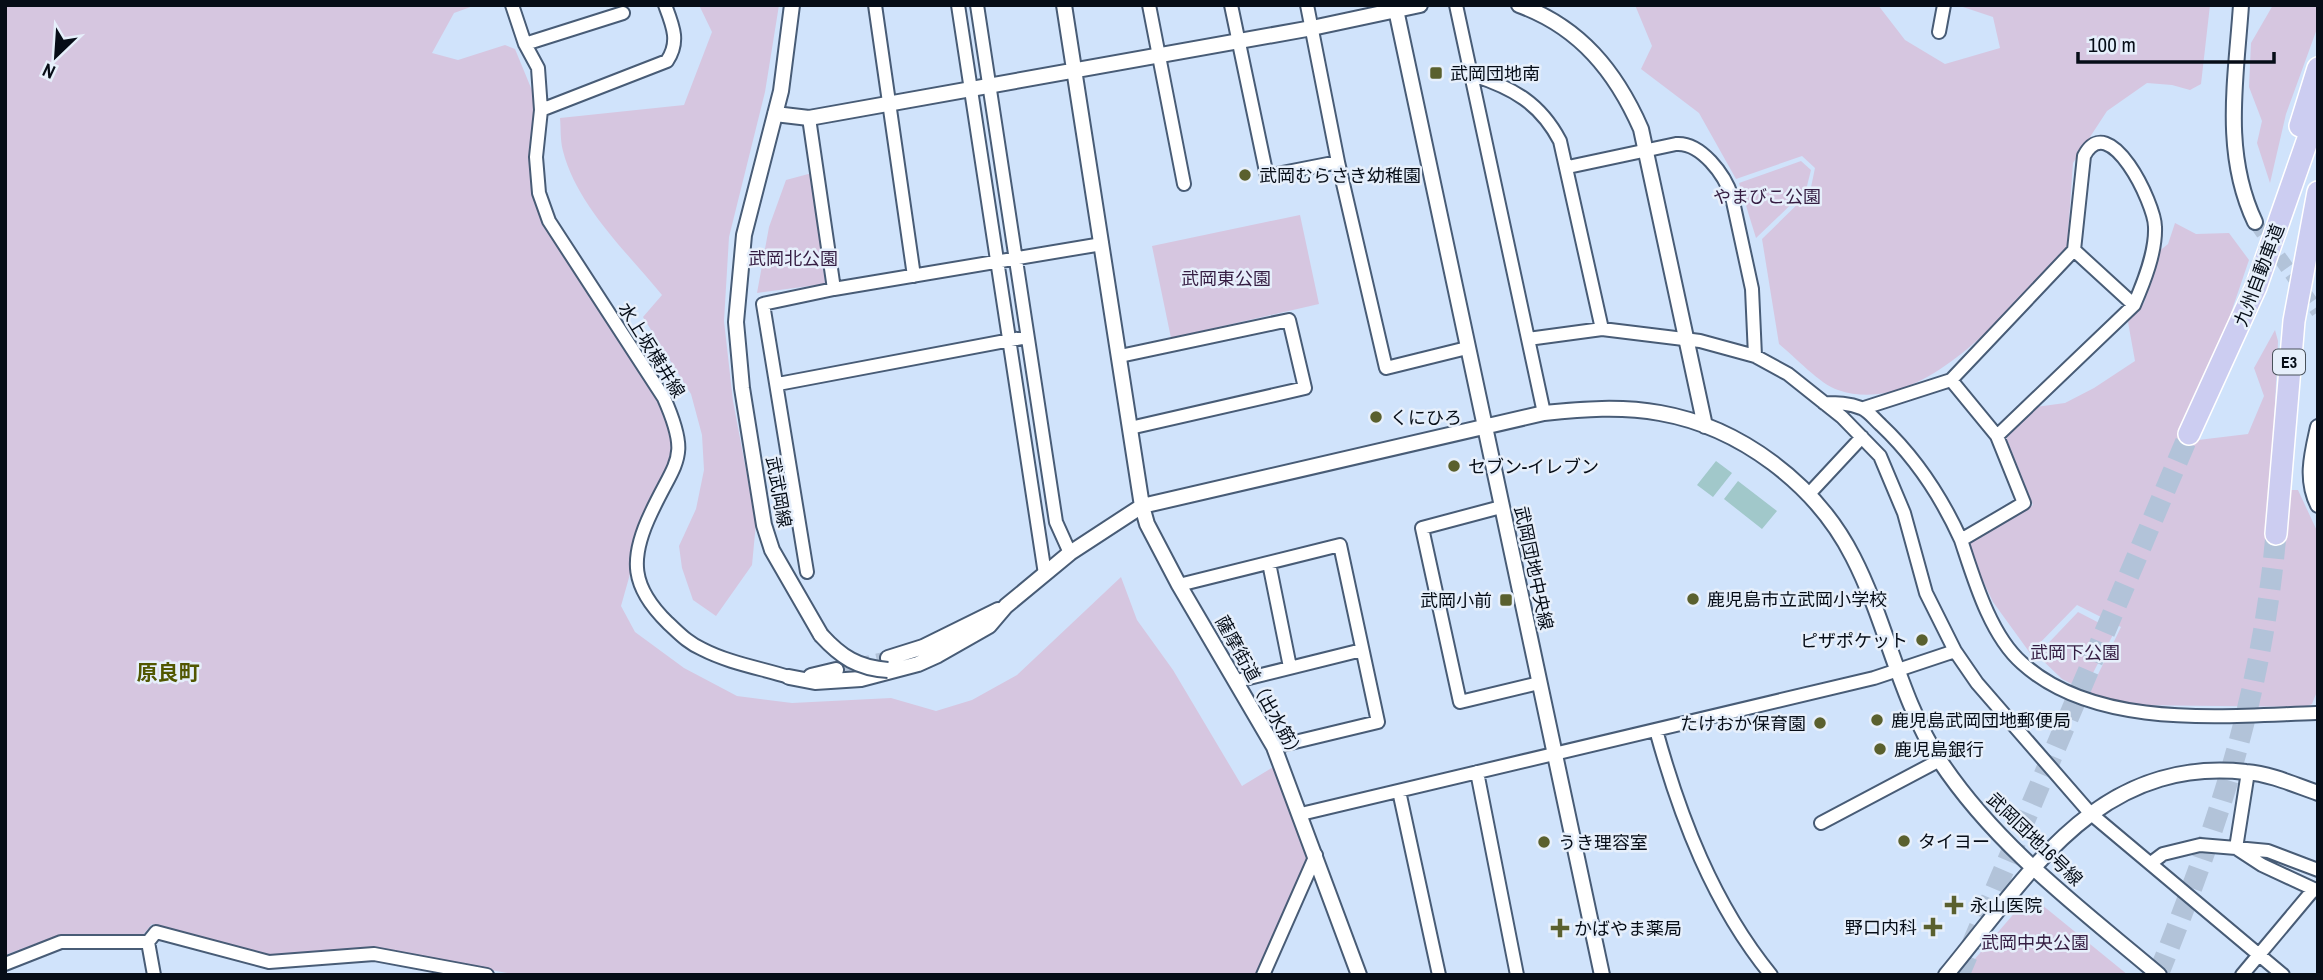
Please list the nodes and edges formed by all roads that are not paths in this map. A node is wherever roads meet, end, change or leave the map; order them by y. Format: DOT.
graph roads {
  1 [pos="512,5"];
  2 [pos="665,5"];
  3 [pos="792,5"];
  4 [pos="875,5"];
  5 [pos="958,5"];
  6 [pos="977,5"];
  7 [pos="1064,5"];
  8 [pos="1149,5"];
  9 [pos="1231,5"];
  10 [pos="1307,5"];
  11 [pos="1420,5"];
  12 [pos="1456,5"];
  13 [pos="1519,5"];
  14 [pos="1944,5"];
  15 [pos="2241,5"];
  16 [pos="1396,8"];
  17 [pos="1536,8"];
  18 [pos="623,13"];
  19 [pos="1312,28"];
  20 [pos="1939,32"];
  21 [pos="1238,40"];
  22 [pos="525,44"];
  23 [pos="1157,55"];
  24 [pos="2318,68"];
  25 [pos="1074,70"];
  26 [pos="1473,75"];
  27 [pos="989,86"];
  28 [pos="970,89"];
  29 [pos="890,103"];
  30 [pos="541,110"];
  31 [pos="2318,110"];
  32 [pos="775,114"];
  33 [pos="809,118"];
  34 [pos="1646,149"];
  35 [pos="1338,162"];
  36 [pos="1568,167"];
  37 [pos="1184,184"];
  38 [pos="2318,192"];
  39 [pos="2255,222"];
  40 [pos="1102,244"];
  41 [pos="2318,244"];
  42 [pos="2074,250"];
  43 [pos="1014,259"];
  44 [pos="997,262"];
  45 [pos="914,276"];
  46 [pos="2256,287"];
  47 [pos="834,289"];
  48 [pos="2134,305"];
  49 [pos="1602,329"];
  50 [pos="1027,337"];
  51 [pos="1685,337"];
  52 [pos="1528,339"];
  53 [pos="1008,340"];
  54 [pos="1467,348"];
  55 [pos="1120,356"];
  56 [pos="1755,356"];
  57 [pos="1951,380"];
  58 [pos="778,384"];
  59 [pos="1824,403"];
  60 [pos="1864,408"];
  61 [pos="1544,413"];
  62 [pos="1705,426"];
  63 [pos="2318,427"];
  64 [pos="1130,428"];
  65 [pos="1485,428"];
  66 [pos="2282,433"];
  67 [pos="2189,434"];
  68 [pos="1997,436"];
  69 [pos="1862,437"];
  70 [pos="1808,495"];
  71 [pos="2318,505"];
  72 [pos="1142,506"];
  73 [pos="1501,507"];
  74 [pos="2276,534"];
  75 [pos="1961,540"];
  76 [pos="1070,554"];
  77 [pos="1269,563"];
  78 [pos="807,572"];
  79 [pos="1045,574"];
  80 [pos="1179,585"];
  81 [pos="1362,650"];
  82 [pos="1955,651"];
  83 [pos="888,664"];
  84 [pos="1290,667"];
  85 [pos="836,670"];
  86 [pos="1897,671"];
  87 [pos="789,677"];
  88 [pos="1237,681"];
  89 [pos="1539,683"];
  90 [pos="2317,712"];
  91 [pos="1656,730"];
  92 [pos="1274,747"];
  93 [pos="1554,754"];
  94 [pos="1940,760"];
  95 [pos="1477,772"];
  96 [pos="2248,772"];
  97 [pos="1399,791"];
  98 [pos="2318,793"];
  99 [pos="2090,813"];
  100 [pos="1301,814"];
  101 [pos="1821,823"];
  102 [pos="2236,849"];
  103 [pos="1316,855"];
  104 [pos="2151,863"];
  105 [pos="2034,869"];
  106 [pos="2318,870"];
  107 [pos="2316,890"];
  108 [pos="148,942"];
  109 [pos="2258,955"];
  110 [pos="269,962"];
  111 [pos="5,964"];
  112 [pos="154,975"];
  113 [pos="275,975"];
  114 [pos="487,975"];
  115 [pos="1263,975"];
  116 [pos="1359,975"];
  117 [pos="1439,975"];
  118 [pos="1517,975"];
  119 [pos="1602,975"];
  120 [pos="1771,975"];
  121 [pos="1945,975"];
  122 [pos="2159,975"];
  123 [pos="2242,975"];
  124 [pos="2283,975"];
  1 -- 22 [label="street, 水上坂横井線"];
  2 -- 30 [label="street"];
  3 -- 32 [label="street, 武武岡線"];
  4 -- 29 [label="street"];
  5 -- 28 [label="street"];
  6 -- 27 [label="street"];
  7 -- 25 [label="street, 薩摩街道（出水筋）"];
  8 -- 23 [label="street"];
  9 -- 21 [label="street"];
  10 -- 19 [label="street"];
  11 -- 16 [label="street"];
  12 -- 26 [label="street"];
  13 -- 17 [label="street"];
  14 -- 20 [label="street"];
  15 -- 39 [label="street"];
  16 -- 19 [label="street"];
  16 -- 54 [label="street, 武岡団地中央線"];
  17 -- 34 [label="street"];
  18 -- 22 [label="street"];
  19 -- 21 [label="street"];
  19 -- 35 [label="street"];
  21 -- 23 [label="street"];
  21 -- 35 [label="street"];
  22 -- 30 [label="street, 水上坂横井線"];
  23 -- 25 [label="street"];
  23 -- 37 [label="street"];
  24 -- 46 [label="highway"];
  25 -- 27 [label="street"];
  25 -- 40 [label="street, 薩摩街道（出水筋）"];
  26 -- 36 [label="street"];
  26 -- 52 [label="street"];
  27 -- 28 [label="street"];
  27 -- 43 [label="street"];
  28 -- 29 [label="street"];
  28 -- 44 [label="street"];
  29 -- 33 [label="street"];
  29 -- 45 [label="street"];
  30 -- 87 [label="street, 水上坂横井線"];
  31 -- 46 [label="highway, 九州自動車道"];
  32 -- 33 [label="street"];
  32 -- 83 [label="street, 武武岡線, bridge"];
  33 -- 47 [label="street"];
  34 -- 36 [label="street"];
  34 -- 51 [label="street"];
  34 -- 56 [label="street"];
  35 -- 54 [label="street"];
  36 -- 49 [label="street"];
  38 -- 66 [label="highway, 九州自動車道 / E3"];
  40 -- 43 [label="street"];
  40 -- 55 [label="street, 薩摩街道（出水筋）"];
  41 -- 66 [label="highway"];
  42 -- 48 [label="street"];
  42 -- 48 [label="street"];
  42 -- 57 [label="street"];
  43 -- 44 [label="street"];
  43 -- 50 [label="street"];
  44 -- 45 [label="street"];
  44 -- 53 [label="street"];
  45 -- 47 [label="street"];
  46 -- 67 [label="highway, 九州自動車道"];
  47 -- 58 [label="street"];
  48 -- 68 [label="street"];
  49 -- 51 [label="street"];
  49 -- 52 [label="street"];
  50 -- 53 [label="street"];
  50 -- 76 [label="street"];
  51 -- 56 [label="street"];
  51 -- 62 [label="street"];
  52 -- 61 [label="street"];
  53 -- 58 [label="street"];
  53 -- 79 [label="street"];
  54 -- 65 [label="street, 武岡団地中央線"];
  55 -- 64 [label="street, 薩摩街道（出水筋）"];
  55 -- 64 [label="street"];
  56 -- 59 [label="street"];
  57 -- 60 [label="street"];
  57 -- 68 [label="street"];
  58 -- 78 [label="street"];
  59 -- 60 [label="street"];
  59 -- 69 [label="street"];
  60 -- 75 [label="street"];
  61 -- 62 [label="street, 武岡団地16号線"];
  61 -- 65 [label="street, 武岡団地16号線"];
  62 -- 70 [label="street, 武岡団地16号線"];
  63 -- 71 [label="street"];
  64 -- 72 [label="street, 薩摩街道（出水筋）"];
  65 -- 72 [label="street, 武岡団地16号線"];
  65 -- 73 [label="street, 武岡団地中央線"];
  66 -- 74 [label="highway, 九州自動車道 / E3"];
  68 -- 75 [label="street"];
  69 -- 70 [label="street"];
  69 -- 82 [label="street"];
  70 -- 86 [label="street, 武岡団地16号線"];
  72 -- 76 [label="street, 武武岡線"];
  72 -- 80 [label="street, 薩摩街道（出水筋）"];
  73 -- 89 [label="street, 武岡団地中央線"];
  73 -- 89 [label="street"];
  75 -- 90 [label="street"];
  76 -- 79 [label="street, 武武岡線"];
  77 -- 80 [label="street"];
  77 -- 81 [label="street"];
  77 -- 84 [label="street"];
  79 -- 83 [label="street, 武武岡線"];
  80 -- 88 [label="street, 薩摩街道（出水筋）"];
  81 -- 84 [label="street"];
  81 -- 92 [label="street"];
  82 -- 86 [label="street"];
  82 -- 99 [label="street"];
  83 -- 87 [label="street"];
  84 -- 88 [label="street"];
  85 -- 87 [label="street"];
  86 -- 91 [label="street"];
  86 -- 94 [label="street, 武岡団地16号線"];
  88 -- 92 [label="street, 薩摩街道（出水筋）"];
  89 -- 93 [label="street, 武岡団地中央線"];
  91 -- 93 [label="street"];
  91 -- 120 [label="street"];
  92 -- 100 [label="street, 薩摩街道（出水筋）"];
  93 -- 95 [label="street"];
  93 -- 119 [label="street, 武岡団地中央線"];
  94 -- 101 [label="street"];
  94 -- 105 [label="street, 武岡団地16号線"];
  95 -- 97 [label="street"];
  95 -- 118 [label="street"];
  96 -- 98 [label="street"];
  96 -- 99 [label="street"];
  96 -- 102 [label="street"];
  97 -- 100 [label="street"];
  97 -- 117 [label="street"];
  99 -- 104 [label="street"];
  99 -- 105 [label="street"];
  100 -- 103 [label="street, 薩摩街道（出水筋）"];
  102 -- 104 [label="street"];
  102 -- 106 [label="street"];
  102 -- 107 [label="street"];
  103 -- 115 [label="street"];
  103 -- 116 [label="street, 薩摩街道（出水筋）"];
  104 -- 109 [label="street"];
  105 -- 121 [label="street"];
  105 -- 122 [label="street, 武岡団地16号線"];
  107 -- 109 [label="street"];
  108 -- 110 [label="street"];
  108 -- 111 [label="street"];
  108 -- 112 [label="street"];
  109 -- 123 [label="street"];
  109 -- 124 [label="street"];
  110 -- 113 [label="street"];
  110 -- 114 [label="street"];
}
